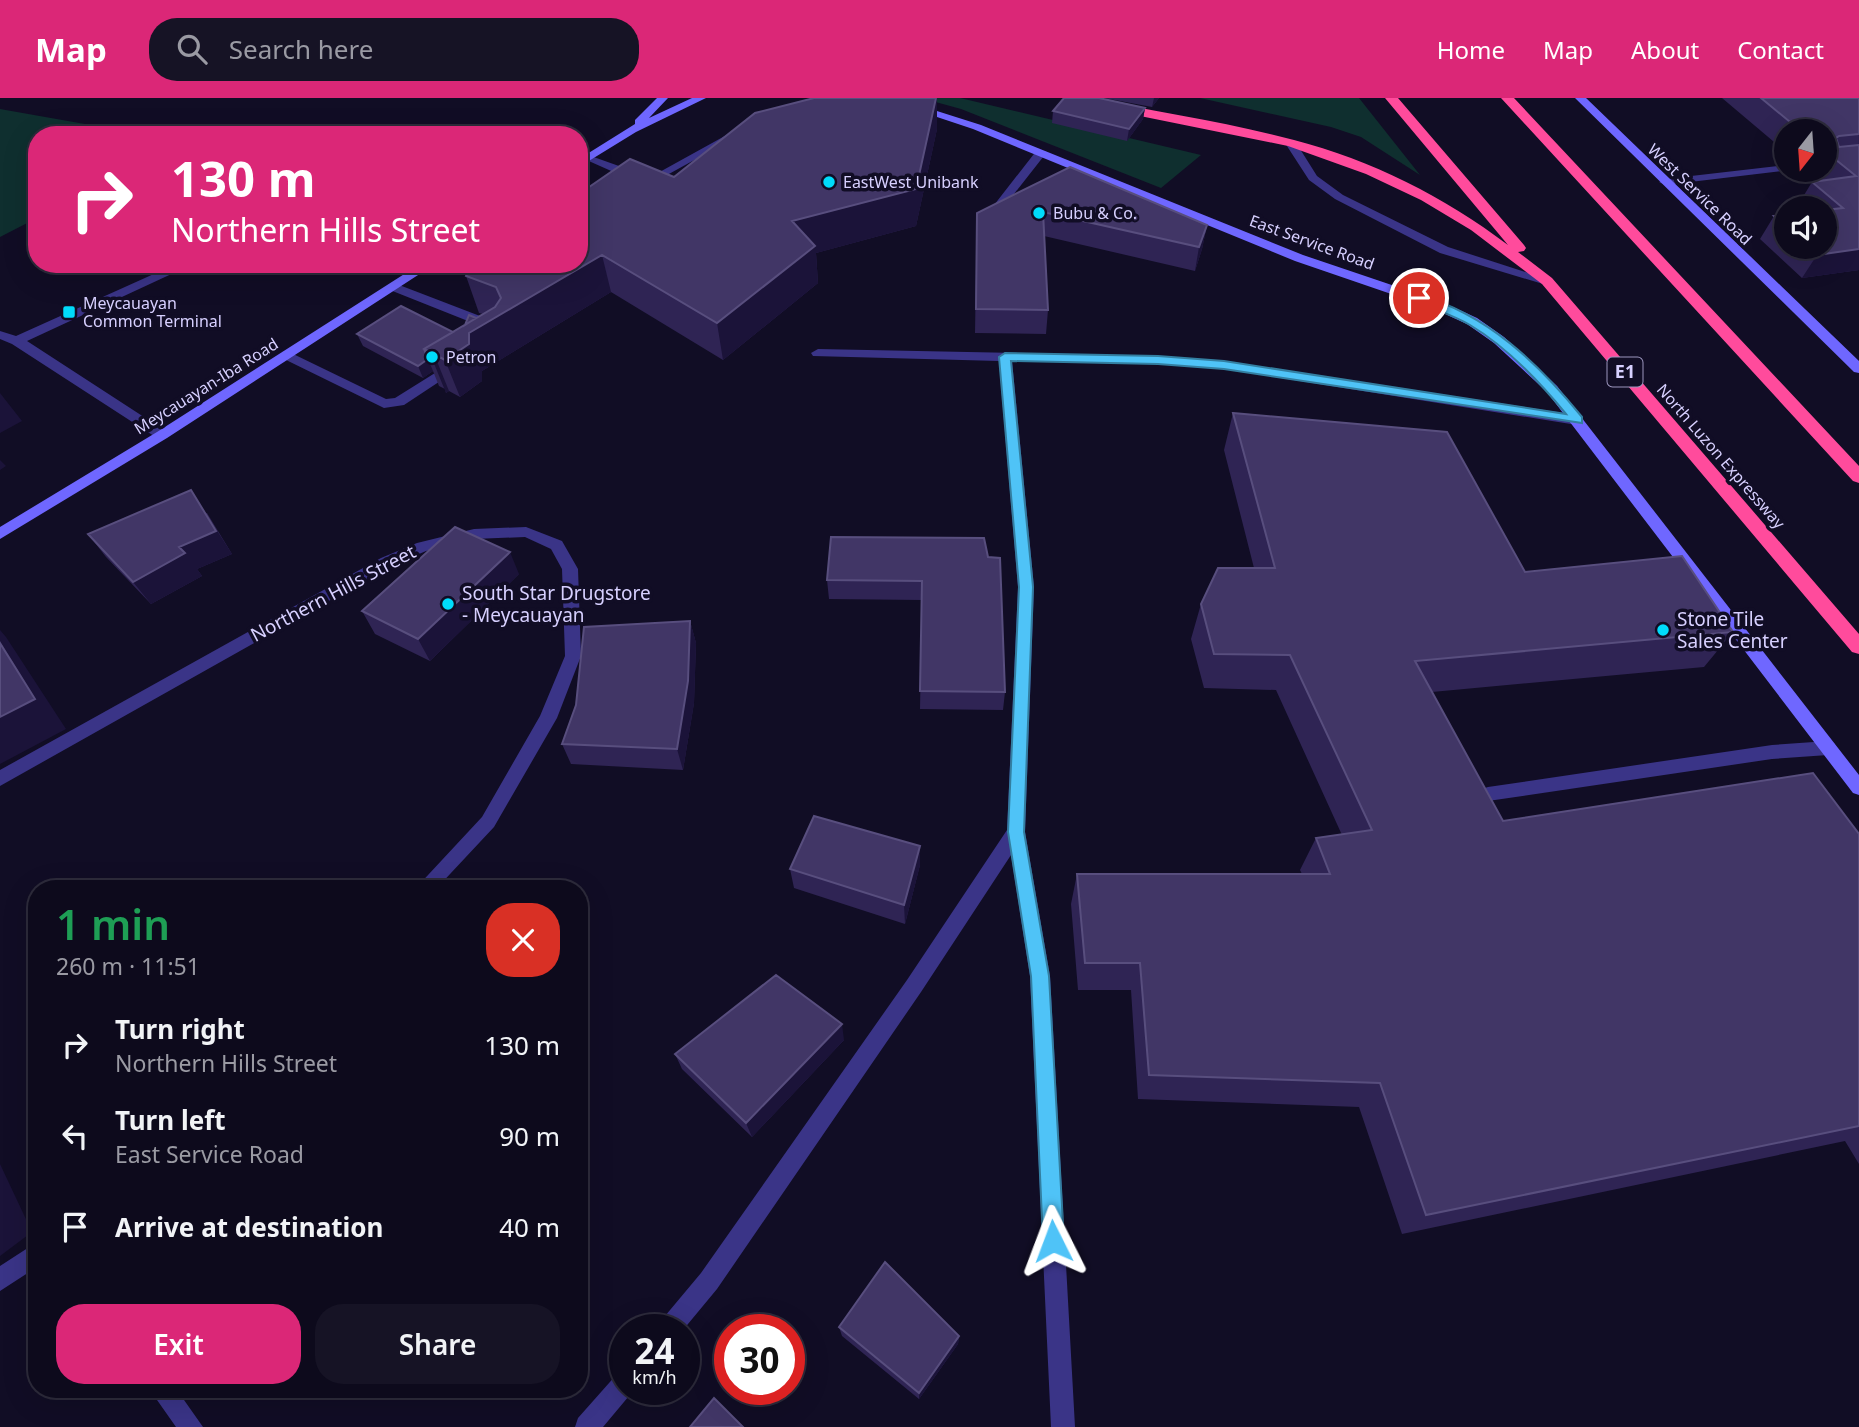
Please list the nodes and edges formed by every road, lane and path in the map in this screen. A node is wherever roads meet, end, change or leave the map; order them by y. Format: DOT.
graph roads {
  1 [pos="663,98"];
  2 [pos="701,98"];
  3 [pos="885,98"];
  4 [pos="1071,98"];
  5 [pos="1391,98"];
  6 [pos="1507,98"];
  7 [pos="1580,98"];
  8 [pos="632,130"];
  9 [pos="737,132"];
  10 [pos="1291,143"];
  11 [pos="1041,152"];
  12 [pos="588,158"];
  13 [pos="588,162"];
  14 [pos="1774,169"];
  15 [pos="1665,182"];
  16 [pos="995,211"];
  17 [pos="167,273"];
  18 [pos="415,273"];
  19 [pos="1547,281"];
  20 [pos="394,287"];
  21 [pos="501,329"];
  22 [pos="0,335"];
  23 [pos="17,341"];
  24 [pos="818,353"];
  25 [pos="287,355"];
  26 [pos="1005,357"];
  27 [pos="468,359"];
  28 [pos="1859,369"];
  29 [pos="1577,420"];
  30 [pos="162,435"];
  31 [pos="1859,477"];
  32 [pos="0,534"];
  33 [pos="1859,647"];
  34 [pos="1828,748"];
  35 [pos="0,779"];
  36 [pos="1859,788"];
  37 [pos="1488,794"];
  38 [pos="1016,832"];
  39 [pos="433,880"];
  40 [pos="28,1260"];
  41 [pos="0,1280"];
  42 [pos="681,1314"];
  43 [pos="168,1398"];
  44 [pos="609,1401"];
  45 [pos="191,1427"];
  46 [pos="587,1427"];
  47 [pos="1063,1427"];
  1 -- 8 [label="main road"];
  2 -- 8 [label="main road"];
  3 -- 11 [label="main road, East Service Road"];
  4 -- 10 [label="highway"];
  5 -- 19 [label="highway"];
  6 -- 31 [label="highway"];
  7 -- 15 [label="main road, West Service Road"];
  8 -- 12 [label="main road"];
  9 -- 13 [label="street"];
  10 -- 19 [label="highway"];
  10 -- 19 [label="street"];
  11 -- 16 [label="street"];
  11 -- 29 [label="main road, East Service Road"];
  14 -- 15 [label="street"];
  15 -- 28 [label="main road, West Service Road"];
  17 -- 23 [label="street"];
  18 -- 20 [label="main road, Meycauayan-Iba Road"];
  19 -- 33 [label="highway"];
  20 -- 21 [label="street"];
  20 -- 25 [label="main road, Meycauayan-Iba Road"];
  22 -- 23 [label="street"];
  23 -- 30 [label="street"];
  24 -- 26 [label="street"];
  25 -- 27 [label="street"];
  25 -- 30 [label="main road, Meycauayan-Iba Road"];
  26 -- 29 [label="street"];
  26 -- 38 [label="street"];
  29 -- 34 [label="main road, East Service Road"];
  30 -- 32 [label="main road, Meycauayan-Iba Road"];
  34 -- 36 [label="main road, East Service Road"];
  34 -- 37 [label="street"];
  35 -- 39 [label="street, Northern Hills Street"];
  38 -- 42 [label="street"];
  38 -- 47 [label="street"];
  40 -- 41 [label="street"];
  43 -- 45 [label="street"];
  44 -- 46 [label="street"];
}
